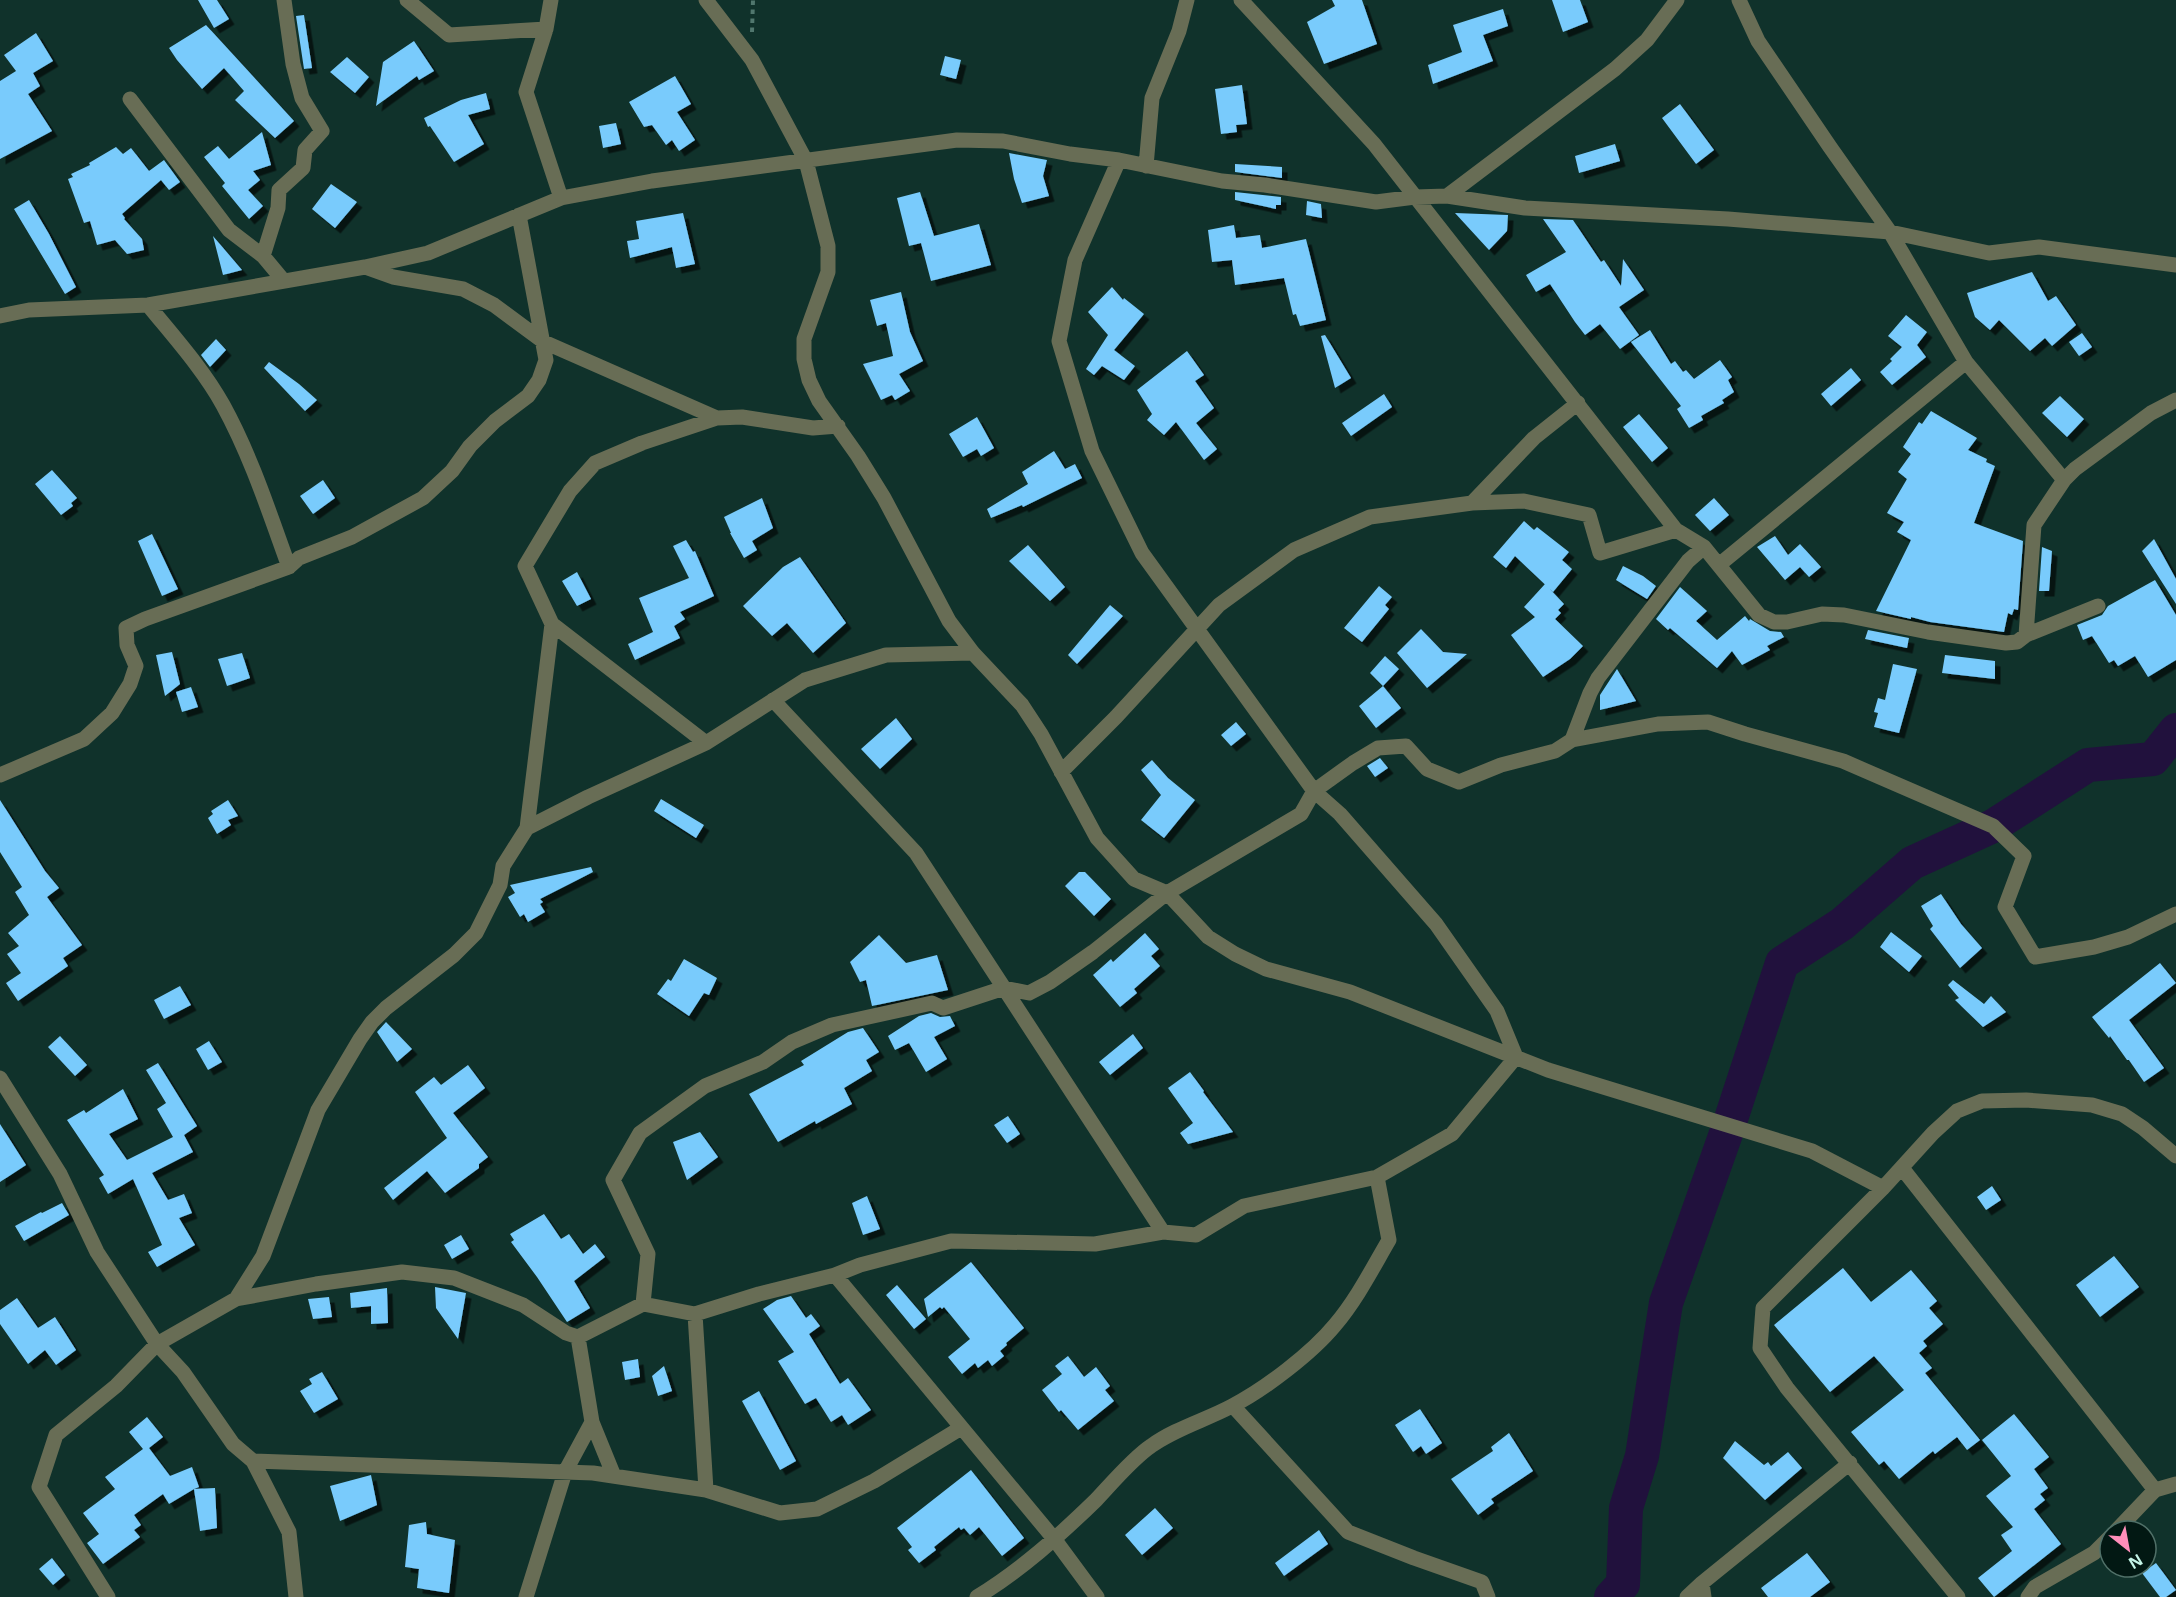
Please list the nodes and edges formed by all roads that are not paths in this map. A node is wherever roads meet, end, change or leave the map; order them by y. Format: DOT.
graph roads {
  1 [pos="284,0"];
  2 [pos="407,0"];
  3 [pos="552,0"];
  4 [pos="706,0"];
  5 [pos="1187,0"];
  6 [pos="1240,0"];
  7 [pos="1677,0"];
  8 [pos="1739,0"];
  9 [pos="546,29"];
  10 [pos="130,99"];
  11 [pos="1119,160"];
  12 [pos="806,161"];
  13 [pos="1146,166"];
  14 [pos="1447,196"];
  15 [pos="1415,197"];
  16 [pos="561,198"];
  17 [pos="519,215"];
  18 [pos="1890,232"];
  19 [pos="263,256"];
  20 [pos="2176,265"];
  21 [pos="365,267"];
  22 [pos="283,280"];
  23 [pos="148,305"];
  24 [pos="0,316"];
  25 [pos="543,342"];
  26 [pos="1966,362"];
  27 [pos="2176,400"];
  28 [pos="1578,403"];
  29 [pos="717,418"];
  30 [pos="838,426"];
  31 [pos="2064,480"];
  32 [pos="1472,503"];
  33 [pos="1676,530"];
  34 [pos="1704,547"];
  35 [pos="1720,564"];
  36 [pos="289,567"];
  37 [pos="2098,606"];
  38 [pos="552,624"];
  39 [pos="1196,630"];
  40 [pos="2026,635"];
  41 [pos="973,653"];
  42 [pos="773,700"];
  43 [pos="1572,740"];
  44 [pos="706,743"];
  45 [pos="1061,772"];
  46 [pos="0,775"];
  47 [pos="1314,792"];
  48 [pos="527,828"];
  49 [pos="1167,892"];
  50 [pos="2176,914"];
  51 [pos="1004,988"];
  52 [pos="1516,1057"];
  53 [pos="0,1078"];
  54 [pos="2176,1156"];
  55 [pos="1902,1168"];
  56 [pos="1377,1177"];
  57 [pos="1884,1188"];
  58 [pos="1163,1232"];
  59 [pos="835,1275"];
  60 [pos="236,1299"];
  61 [pos="643,1304"];
  62 [pos="695,1314"];
  63 [pos="578,1337"];
  64 [pos="157,1344"];
  65 [pos="1233,1406"];
  66 [pos="592,1422"];
  67 [pos="961,1428"];
  68 [pos="253,1461"];
  69 [pos="1850,1463"];
  70 [pos="565,1472"];
  71 [pos="614,1476"];
  72 [pos="2176,1484"];
  73 [pos="706,1490"];
  74 [pos="2155,1490"];
  75 [pos="2127,1519"];
  76 [pos="1055,1540"];
  77 [pos="2098,1549"];
  78 [pos="1703,1590"];
  79 [pos="107,1597"];
  80 [pos="296,1597"];
  81 [pos="526,1597"];
  82 [pos="977,1597"];
  83 [pos="1097,1597"];
  84 [pos="1488,1597"];
  85 [pos="1687,1597"];
  86 [pos="1958,1597"];
  87 [pos="2028,1597"];
  1 -- 19 [label="street"];
  2 -- 9 [label="street"];
  3 -- 9 [label="street"];
  4 -- 12 [label="street"];
  5 -- 13 [label="street"];
  6 -- 15 [label="street"];
  7 -- 14 [label="street"];
  8 -- 18 [label="street"];
  9 -- 16 [label="street"];
  10 -- 19 [label="street"];
  11 -- 12 [label="street"];
  11 -- 13 [label="street"];
  11 -- 39 [label="street"];
  12 -- 16 [label="street"];
  12 -- 30 [label="street"];
  13 -- 15 [label="street"];
  14 -- 15 [label="street"];
  14 -- 18 [label="street"];
  15 -- 28 [label="street"];
  16 -- 17 [label="street"];
  17 -- 21 [label="street"];
  17 -- 25 [label="street"];
  18 -- 20 [label="street"];
  18 -- 26 [label="street"];
  19 -- 22 [label="street"];
  21 -- 22 [label="street"];
  21 -- 25 [label="street"];
  22 -- 23 [label="street"];
  23 -- 24 [label="street"];
  23 -- 36 [label="street"];
  25 -- 29 [label="street"];
  25 -- 36 [label="street"];
  26 -- 31 [label="street"];
  26 -- 35 [label="street"];
  27 -- 31 [label="street"];
  28 -- 32 [label="street"];
  28 -- 33 [label="street"];
  29 -- 30 [label="street"];
  29 -- 38 [label="street"];
  30 -- 41 [label="street"];
  31 -- 40 [label="street"];
  32 -- 33 [label="street"];
  32 -- 39 [label="street"];
  33 -- 34 [label="street"];
  34 -- 35 [label="street"];
  34 -- 43 [label="street"];
  35 -- 40 [label="street"];
  36 -- 46 [label="street"];
  37 -- 40 [label="street"];
  38 -- 44 [label="street"];
  38 -- 48 [label="street"];
  39 -- 45 [label="street"];
  39 -- 47 [label="street"];
  41 -- 42 [label="street"];
  41 -- 45 [label="street"];
  42 -- 44 [label="street"];
  42 -- 51 [label="street"];
  43 -- 47 [label="street"];
  43 -- 50 [label="street"];
  44 -- 48 [label="street"];
  45 -- 49 [label="street"];
  47 -- 49 [label="street"];
  47 -- 52 [label="street"];
  48 -- 60 [label="street"];
  49 -- 51 [label="street"];
  49 -- 52 [label="street"];
  51 -- 58 [label="street"];
  51 -- 61 [label="street"];
  52 -- 56 [label="street"];
  52 -- 57 [label="street"];
  53 -- 64 [label="street"];
  54 -- 55 [label="street"];
  55 -- 57 [label="street"];
  55 -- 74 [label="street"];
  56 -- 58 [label="street"];
  56 -- 65 [label="street"];
  57 -- 69 [label="street"];
  58 -- 59 [label="street"];
  59 -- 62 [label="street"];
  59 -- 67 [label="street"];
  60 -- 63 [label="street"];
  60 -- 64 [label="street"];
  61 -- 62 [label="street"];
  61 -- 63 [label="street"];
  62 -- 73 [label="street"];
  63 -- 66 [label="street"];
  64 -- 68 [label="street"];
  64 -- 79 [label="street"];
  65 -- 76 [label="street"];
  65 -- 84 [label="street"];
  66 -- 70 [label="street"];
  66 -- 71 [label="street"];
  67 -- 73 [label="street"];
  67 -- 76 [label="street"];
  68 -- 70 [label="street"];
  68 -- 80 [label="street"];
  69 -- 78 [label="street"];
  69 -- 86 [label="street"];
  70 -- 71 [label="street"];
  70 -- 81 [label="street"];
  71 -- 73 [label="street"];
  72 -- 74 [label="street"];
  74 -- 75 [label="street"];
  76 -- 82 [label="street"];
  76 -- 83 [label="street"];
  77 -- 87 [label="street"];
  78 -- 85 [label="street"];
}
